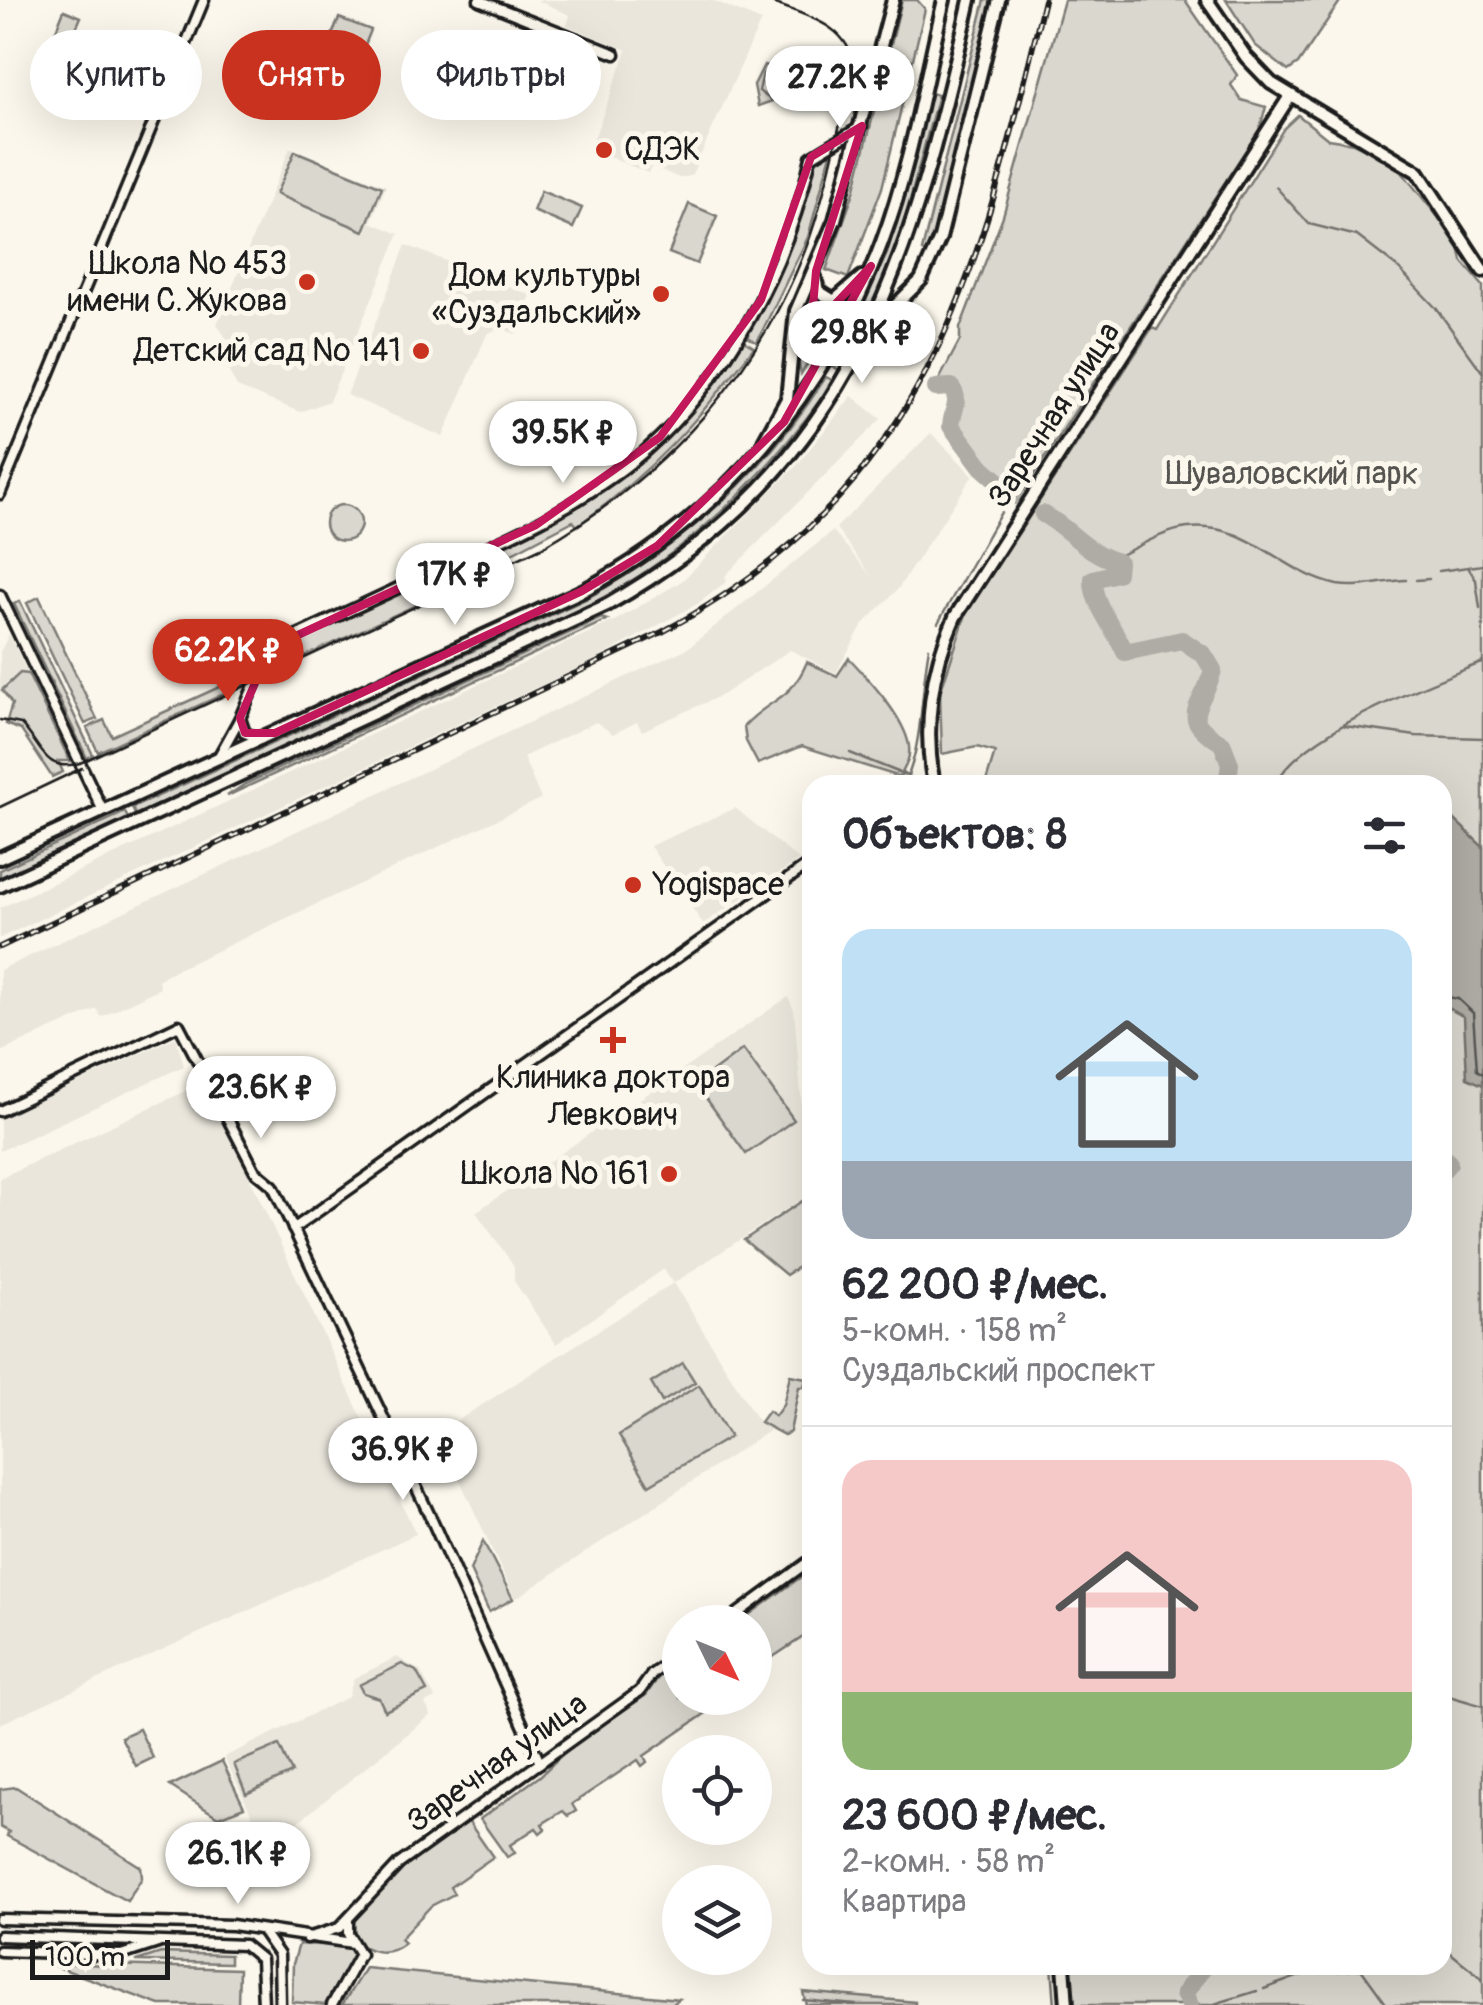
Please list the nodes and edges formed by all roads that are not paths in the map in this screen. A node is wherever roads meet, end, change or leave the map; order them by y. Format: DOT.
graph roads {
  1 [pos="204,0"];
  2 [pos="478,0"];
  3 [pos="893,0"];
  4 [pos="944,0"];
  5 [pos="970,0"];
  6 [pos="999,0"];
  7 [pos="1207,0"];
  8 [pos="616,54"];
  9 [pos="1290,96"];
  10 [pos="862,126"];
  11 [pos="871,266"];
  12 [pos="816,271"];
  13 [pos="1483,271"];
  14 [pos="873,327"];
  15 [pos="758,454"];
  16 [pos="0,494"];
  17 [pos="0,595"];
  18 [pos="240,718"];
  19 [pos="261,739"];
  20 [pos="218,758"];
  21 [pos="930,775"];
  22 [pos="103,811"];
  23 [pos="0,858"];
  24 [pos="802,869"];
  25 [pos="0,886"];
  26 [pos="0,1111"];
  27 [pos="293,1229"];
  28 [pos="802,1566"];
  29 [pos="749,1605"];
  30 [pos="662,1667"];
  31 [pos="540,1763"];
  32 [pos="0,1918"];
  33 [pos="349,1918"];
  34 [pos="259,1930"];
  35 [pos="0,1936"];
  36 [pos="307,1938"];
  37 [pos="162,1941"];
  38 [pos="352,1943"];
  39 [pos="0,1951"];
  40 [pos="1065,1975"];
  41 [pos="263,2005"];
  42 [pos="280,2005"];
  43 [pos="332,2005"];
  44 [pos="1067,2005"];
  1 -- 16 [label="street"];
  2 -- 8 [label="street"];
  3 -- 10 [label="main road"];
  4 -- 11 [label="main road"];
  5 -- 14 [label="main road"];
  6 -- 14 [label="main road"];
  7 -- 9 [label="main road"];
  9 -- 13 [label="main road"];
  9 -- 21 [label="main road, Заречная улица"];
  10 -- 12 [label="main road"];
  10 -- 18 [label="street"];
  11 -- 12 [label="main road"];
  11 -- 15 [label="main road"];
  12 -- 15 [label="main road"];
  14 -- 25 [label="main road"];
  15 -- 19 [label="main road"];
  17 -- 22 [label="street"];
  18 -- 19 [label="street"];
  18 -- 20 [label="street"];
  19 -- 20 [label="main road"];
  20 -- 22 [label="main road"];
  22 -- 23 [label="main road"];
  24 -- 27 [label="street"];
  26 -- 27 [label="street"];
  27 -- 31 [label="street"];
  28 -- 29 [label="street"];
  30 -- 31 [label="street, Заречная улица"];
  31 -- 33 [label="street, Заречная улица"];
  32 -- 34 [label="street"];
  33 -- 36 [label="street, Заречная улица"];
  33 -- 38 [label="street"];
  34 -- 36 [label="street"];
  34 -- 42 [label="street"];
  35 -- 37 [label="street"];
  36 -- 38 [label="street"];
  37 -- 39 [label="street"];
  37 -- 41 [label="street"];
  38 -- 43 [label="street"];
  40 -- 44 [label="main road"];
}
